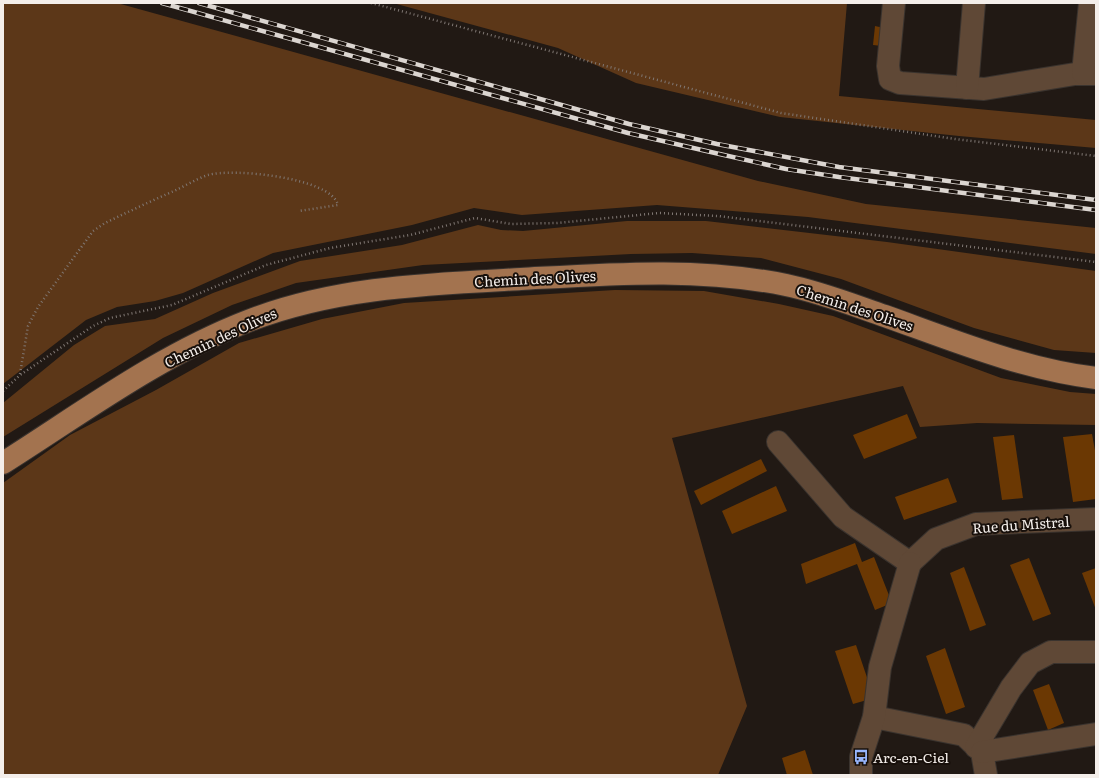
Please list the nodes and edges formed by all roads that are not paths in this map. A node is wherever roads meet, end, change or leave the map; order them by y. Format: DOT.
graph roads {
  1 [pos="894,3"];
  2 [pos="974,3"];
  3 [pos="1090,3"];
  4 [pos="1089,74"];
  5 [pos="967,88"];
  6 [pos="1096,378"];
  7 [pos="778,442"];
  8 [pos="3,463"];
  9 [pos="1096,519"];
  10 [pos="910,563"];
  11 [pos="1096,652"];
  12 [pos="874,716"];
  13 [pos="1096,734"];
  14 [pos="979,750"];
  15 [pos="861,775"];
  16 [pos="986,775"];
  1 -- 5 [label="street"];
  2 -- 5 [label="street"];
  3 -- 4 [label="street"];
  4 -- 5 [label="street"];
  6 -- 8 [label="main road, Chemin des Olives"];
  7 -- 10 [label="street"];
  9 -- 10 [label="street, Rue du Mistral"];
  10 -- 12 [label="street"];
  11 -- 14 [label="street"];
  12 -- 14 [label="street"];
  12 -- 15 [label="street"];
  13 -- 14 [label="street"];
  14 -- 16 [label="street"];
}
